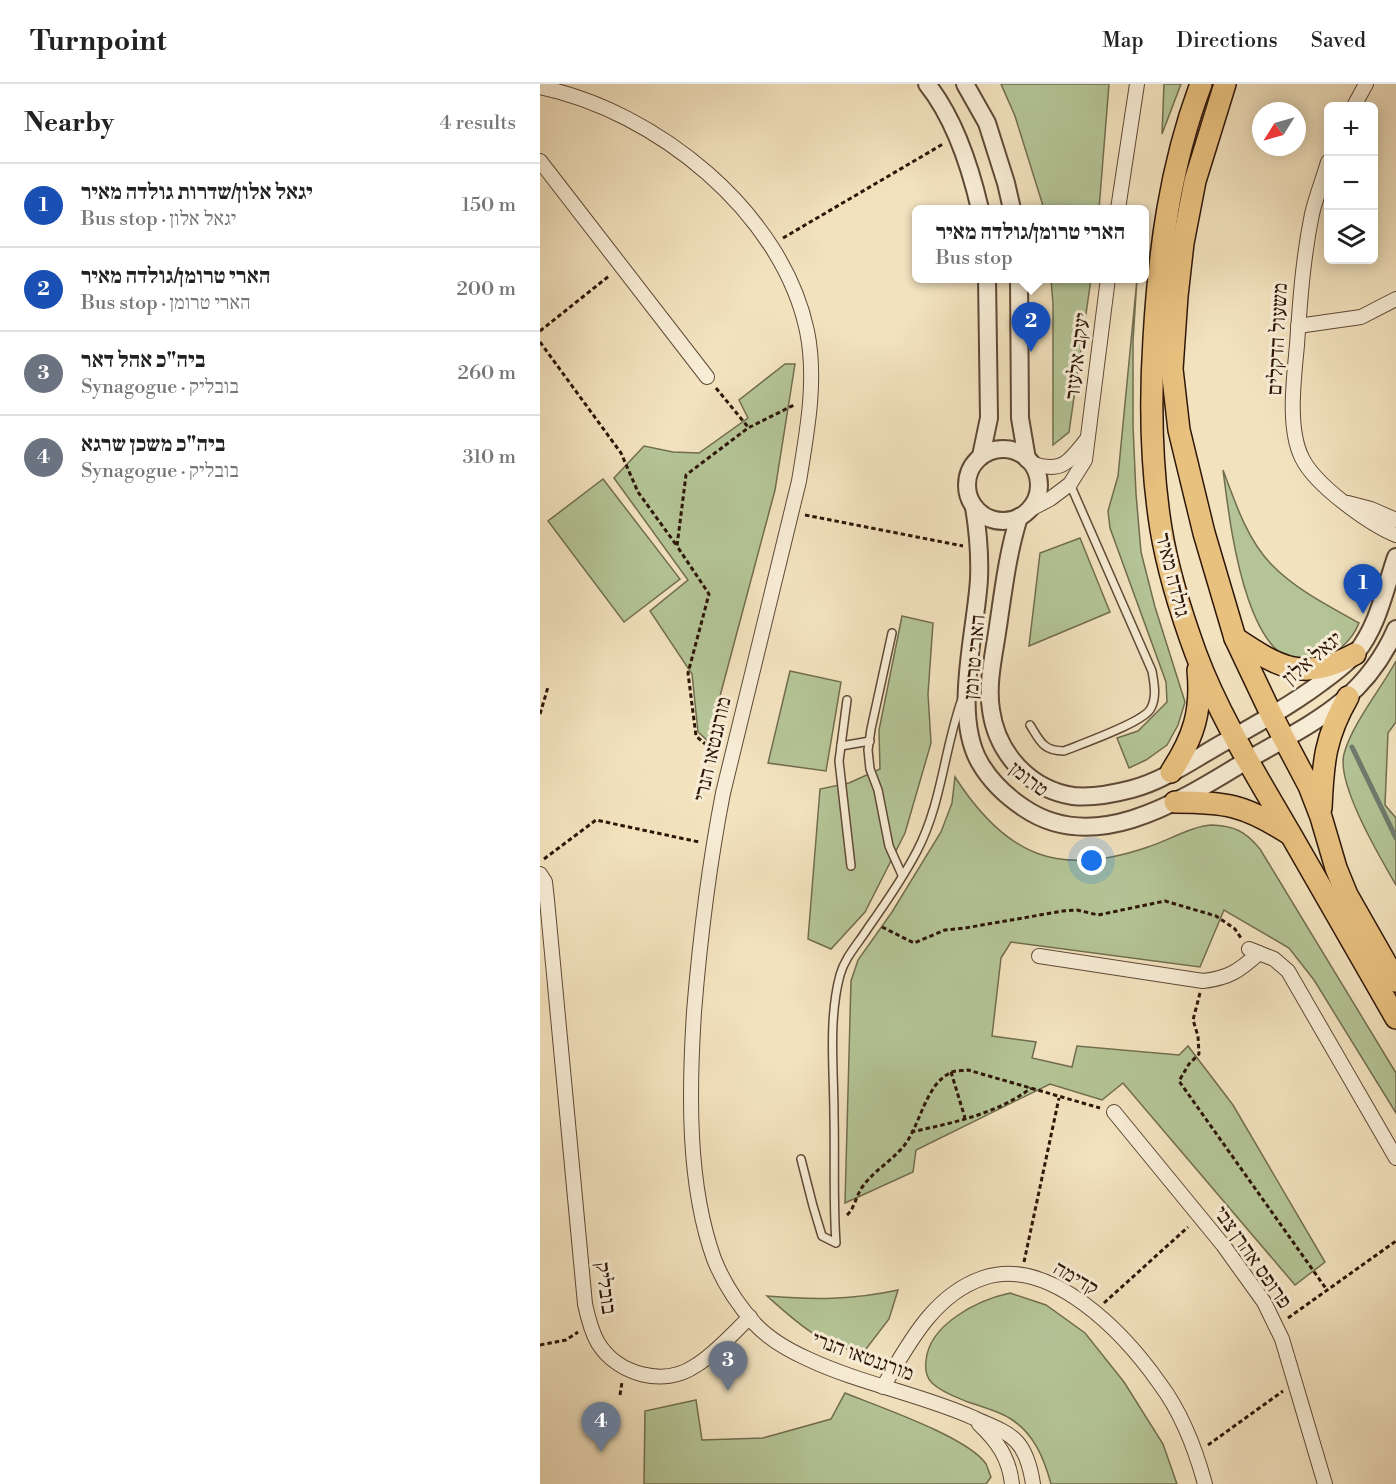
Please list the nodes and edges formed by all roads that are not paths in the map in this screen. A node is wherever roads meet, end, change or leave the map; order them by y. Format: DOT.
graph roads {
  1 [pos="927,84"];
  2 [pos="965,84"];
  3 [pos="1137,84"];
  4 [pos="1201,84"];
  5 [pos="1225,84"];
  6 [pos="1366,84"];
  7 [pos="540,87"];
  8 [pos="1356,102"];
  9 [pos="540,161"];
  10 [pos="1324,177"];
  11 [pos="978,205"];
  12 [pos="1011,205"];
  13 [pos="1119,205"];
  14 [pos="987,283"];
  15 [pos="1019,283"];
  16 [pos="1108,283"];
  17 [pos="1396,300"];
  18 [pos="1298,326"];
  19 [pos="707,377"];
  20 [pos="1089,438"];
  21 [pos="981,456"];
  22 [pos="1029,461"];
  23 [pos="1071,484"];
  24 [pos="1346,502"];
  25 [pos="974,507"];
  26 [pos="1024,514"];
  27 [pos="1396,520"];
  28 [pos="1396,535"];
  29 [pos="1396,557"];
  30 [pos="1396,629"];
  31 [pos="892,633"];
  32 [pos="1235,638"];
  33 [pos="972,642"];
  34 [pos="1196,654"];
  35 [pos="1355,654"];
  36 [pos="968,682"];
  37 [pos="1348,697"];
  38 [pos="847,700"];
  39 [pos="1272,717"];
  40 [pos="1030,724"];
  41 [pos="1234,737"];
  42 [pos="1284,739"];
  43 [pos="870,741"];
  44 [pos="841,746"];
  45 [pos="1247,760"];
  46 [pos="1171,772"];
  47 [pos="1175,802"];
  48 [pos="1321,817"];
  49 [pos="1292,836"];
  50 [pos="851,866"];
  51 [pos="540,874"];
  52 [pos="902,875"];
  53 [pos="1039,956"];
  54 [pos="1396,981"];
  55 [pos="1396,1018"];
  56 [pos="1114,1112"];
  57 [pos="1396,1158"];
  58 [pos="801,1159"];
  59 [pos="750,1317"];
  60 [pos="883,1387"];
  61 [pos="960,1412"];
  62 [pos="1012,1484"];
  63 [pos="1033,1484"];
  64 [pos="1205,1484"];
  65 [pos="1325,1484"];
  1 -- 11 [label="street"];
  2 -- 12 [label="street"];
  3 -- 13 [label="street"];
  4 -- 34 [label="main road, גולדה מאיר"];
  5 -- 32 [label="main road, גולדה מאיר"];
  6 -- 8 [label="street"];
  7 -- 59 [label="street, מורגנטאו הנרי"];
  9 -- 19 [label="street"];
  10 -- 18 [label="street, משעול הדקלים"];
  14 -- 21 [label="street"];
  15 -- 22 [label="street"];
  16 -- 20 [label="street, יעקב אלעזר"];
  17 -- 18 [label="street"];
  18 -- 24 [label="street, משעול הדקלים"];
  20 -- 22 [label="street"];
  20 -- 23 [label="street, יעקב אלעזר"];
  21 -- 22 [label="street"];
  21 -- 25 [label="street"];
  22 -- 26 [label="street"];
  23 -- 26 [label="street, יעקב אלעזר"];
  23 -- 40 [label="lane"];
  24 -- 27 [label="street, משעול הדקלים"];
  24 -- 28 [label="street, משעול הדקלים"];
  25 -- 26 [label="street"];
  25 -- 33 [label="street, הארי טרומן"];
  26 -- 46 [label="street, הארי טרומן"];
  29 -- 35 [label="street, יגאל אלון"];
  30 -- 37 [label="street"];
  31 -- 43 [label="lane"];
  32 -- 35 [label="main road"];
  32 -- 39 [label="main road, גולדה מאיר"];
  33 -- 36 [label="street, טרומן"];
  34 -- 41 [label="main road, גולדה מאיר"];
  34 -- 46 [label="main road"];
  35 -- 39 [label="street, יגאל אלון"];
  36 -- 47 [label="street, טרומן"];
  36 -- 52 [label="lane"];
  37 -- 42 [label="street"];
  37 -- 48 [label="main road"];
  38 -- 44 [label="lane"];
  39 -- 41 [label="street, הארי טרומן"];
  39 -- 42 [label="main road, גולדה מאיר"];
  41 -- 45 [label="main road, גולדה מאיר"];
  41 -- 46 [label="street, הארי טרומן"];
  42 -- 45 [label="street"];
  42 -- 48 [label="main road, גולדה מאיר"];
  43 -- 44 [label="lane"];
  43 -- 52 [label="lane"];
  44 -- 50 [label="lane"];
  45 -- 47 [label="street"];
  45 -- 49 [label="main road, גולדה מאיר"];
  47 -- 49 [label="main road"];
  48 -- 54 [label="main road, גולדה מאיר"];
  49 -- 55 [label="main road, גולדה מאיר"];
  51 -- 59 [label="street, בובליק"];
  52 -- 58 [label="lane"];
  53 -- 57 [label="street"];
  56 -- 65 [label="street, פרופס אהרן צבי"];
  59 -- 60 [label="street, מורגנטאו הנרי"];
  60 -- 61 [label="street, מורגנטאו הנרי"];
  60 -- 64 [label="street, קדימה"];
  61 -- 62 [label="street"];
  61 -- 63 [label="street"];
}
